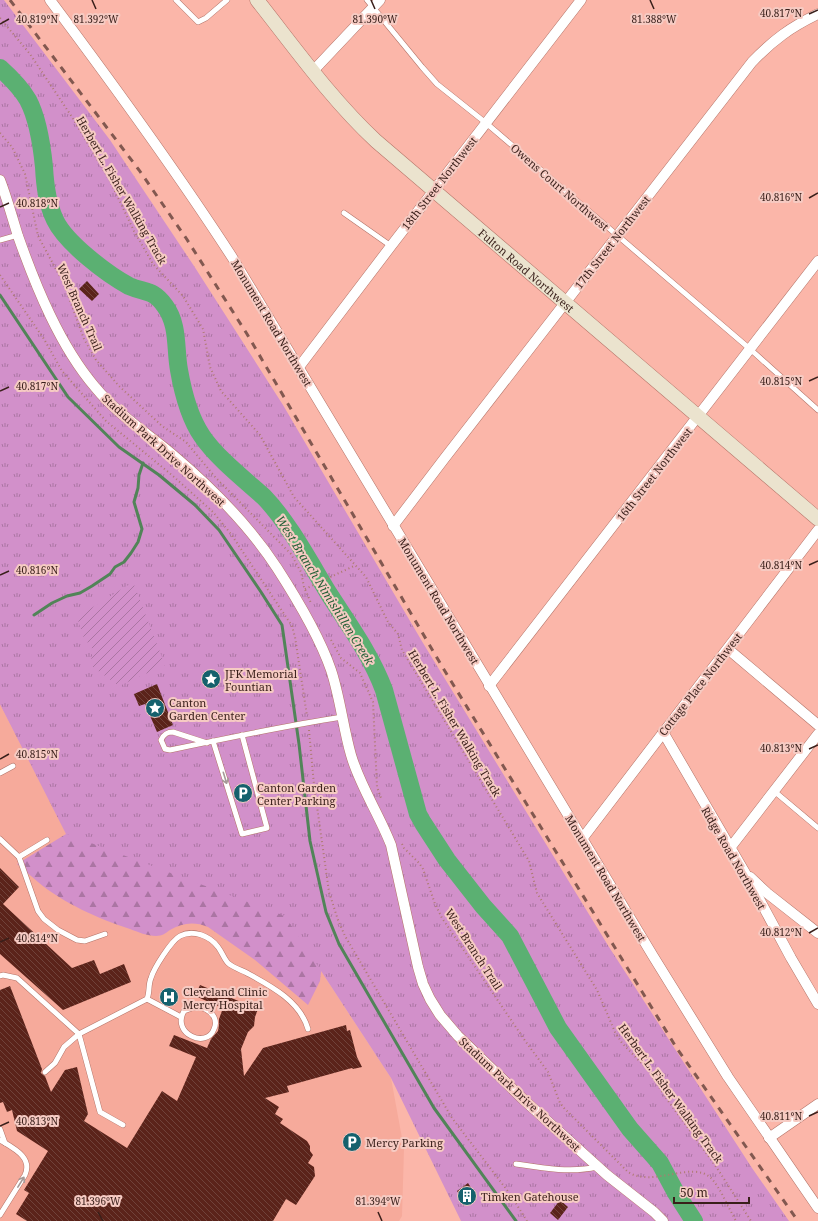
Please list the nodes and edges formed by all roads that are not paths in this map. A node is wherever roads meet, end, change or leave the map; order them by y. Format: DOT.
graph roads {
  1 [pos="50,0"];
  2 [pos="176,0"];
  3 [pos="227,0"];
  4 [pos="257,0"];
  5 [pos="581,0"];
  6 [pos="374,2"];
  7 [pos="818,14"];
  8 [pos="313,71"];
  9 [pos="486,123"];
  10 [pos="0,180"];
  11 [pos="434,190"];
  12 [pos="344,213"];
  13 [pos="18,235"];
  14 [pos="618,236"];
  15 [pos="0,240"];
  16 [pos="391,246"];
  17 [pos="818,261"];
  18 [pos="565,303"];
  19 [pos="750,348"];
  20 [pos="299,367"];
  21 [pos="818,410"];
  22 [pos="698,417"];
  23 [pos="818,519"];
  24 [pos="393,526"];
  25 [pos="818,530"];
  26 [pos="728,648"];
  27 [pos="489,686"];
  28 [pos="342,717"];
  29 [pos="818,725"];
  30 [pos="663,732"];
  31 [pos="818,734"];
  32 [pos="242,735"];
  33 [pos="213,741"];
  34 [pos="207,742"];
  35 [pos="13,766"];
  36 [pos="0,773"];
  37 [pos="774,791"];
  38 [pos="818,828"];
  39 [pos="0,839"];
  40 [pos="582,839"];
  41 [pos="47,840"];
  42 [pos="730,848"];
  43 [pos="19,857"];
  44 [pos="744,871"];
  45 [pos="818,933"];
  46 [pos="105,934"];
  47 [pos="0,976"];
  48 [pos="147,999"];
  49 [pos="818,1004"];
  50 [pos="181,1017"];
  51 [pos="308,1029"];
  52 [pos="79,1034"];
  53 [pos="45,1072"];
  54 [pos="818,1104"];
  55 [pos="123,1125"];
  56 [pos="0,1130"];
  57 [pos="769,1138"];
  58 [pos="2,1142"];
  59 [pos="516,1164"];
  60 [pos="598,1167"];
  61 [pos="818,1208"];
  62 [pos="0,1215"];
  63 [pos="663,1221"];
  1 -- 20 [label="street, Monument Road Northwest"];
  2 -- 3 [label="lane"];
  4 -- 8 [label="main road, Fulton Road Northwest"];
  5 -- 9 [label="street, 18th Street Northwest"];
  6 -- 8 [label="street"];
  6 -- 9 [label="lane, Owens Court Northwest"];
  7 -- 14 [label="street, 17th Street Northwest"];
  8 -- 11 [label="main road, Fulton Road Northwest"];
  9 -- 11 [label="street, 18th Street Northwest"];
  9 -- 14 [label="lane, Owens Court Northwest"];
  10 -- 13 [label="street, Stadium Park Drive Northwest"];
  11 -- 16 [label="street, 18th Street Northwest"];
  11 -- 18 [label="main road, Fulton Road Northwest"];
  12 -- 16 [label="lane"];
  13 -- 15 [label="lane"];
  13 -- 28 [label="street, Stadium Park Drive Northwest"];
  14 -- 18 [label="street, 17th Street Northwest"];
  14 -- 19 [label="lane, Owens Court Northwest"];
  16 -- 20 [label="street, 18th Street Northwest"];
  17 -- 19 [label="street, 16th Street Northwest"];
  18 -- 22 [label="main road, Fulton Road Northwest"];
  18 -- 24 [label="street, 17th Street Northwest"];
  19 -- 21 [label="lane, Owens Court Northwest"];
  19 -- 22 [label="street, 16th Street Northwest"];
  20 -- 24 [label="street, Monument Road Northwest"];
  22 -- 23 [label="main road, Fulton Road Northwest"];
  22 -- 27 [label="street, 16th Street Northwest"];
  24 -- 27 [label="street, Monument Road Northwest"];
  25 -- 26 [label="street, Cottage Place Northwest"];
  26 -- 29 [label="street"];
  26 -- 30 [label="street, Cottage Place Northwest"];
  27 -- 40 [label="street, Monument Road Northwest"];
  28 -- 32 [label="lane"];
  28 -- 60 [label="street, Stadium Park Drive Northwest"];
  30 -- 40 [label="street, Cottage Place Northwest"];
  30 -- 42 [label="street, Ridge Road Northwest"];
  31 -- 37 [label="street"];
  32 -- 33 [label="lane"];
  33 -- 32 [label="lane, one-way"];
  33 -- 34 [label="lane"];
  34 -- 34 [label="lane"];
  35 -- 36 [label="lane"];
  37 -- 38 [label="lane"];
  37 -- 42 [label="street"];
  39 -- 43 [label="lane"];
  40 -- 57 [label="street, Monument Road Northwest"];
  41 -- 43 [label="lane"];
  42 -- 44 [label="street, Ridge Road Northwest"];
  43 -- 46 [label="lane"];
  44 -- 45 [label="street"];
  44 -- 49 [label="street, Ridge Road Northwest"];
  47 -- 52 [label="lane"];
  48 -- 50 [label="lane"];
  48 -- 51 [label="lane"];
  48 -- 52 [label="lane"];
  50 -- 50 [label="lane"];
  52 -- 53 [label="lane"];
  52 -- 55 [label="lane"];
  54 -- 57 [label="street"];
  56 -- 58 [label="lane"];
  57 -- 61 [label="street, Monument Road Northwest"];
  62 -- 58 [label="lane, one-way"];
  59 -- 60 [label="lane"];
  60 -- 63 [label="street, Stadium Park Drive Northwest"];
}
